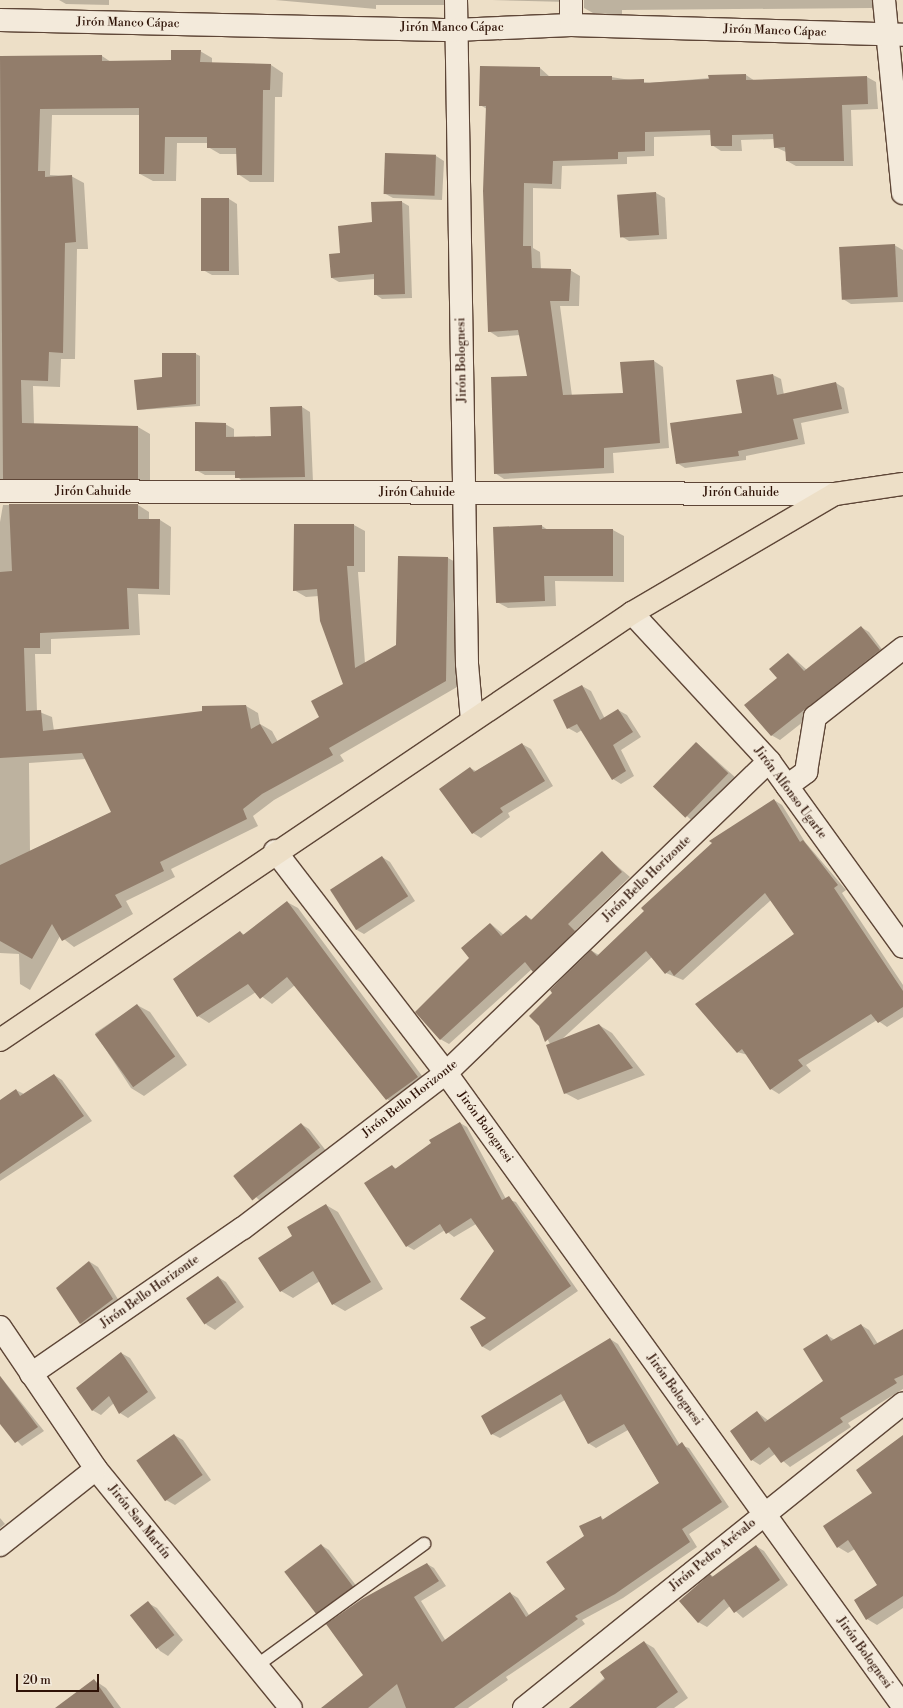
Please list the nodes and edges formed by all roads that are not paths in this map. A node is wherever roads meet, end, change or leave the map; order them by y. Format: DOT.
graph roads {
  1 [pos="456,0"];
  2 [pos="571,0"];
  3 [pos="884,0"];
  4 [pos="0,20"];
  5 [pos="571,26"];
  6 [pos="455,30"];
  7 [pos="895,35"];
  8 [pos="903,193"];
  9 [pos="903,484"];
  10 [pos="0,491"];
  11 [pos="464,493"];
  12 [pos="834,494"];
  13 [pos="632,613"];
  14 [pos="903,648"];
  15 [pos="472,720"];
  16 [pos="769,762"];
  17 [pos="787,786"];
  18 [pos="275,851"];
  19 [pos="903,947"];
  20 [pos="0,1040"];
  21 [pos="446,1073"];
  22 [pos="0,1327"];
  23 [pos="31,1374"];
  24 [pos="903,1402"];
  25 [pos="96,1469"];
  26 [pos="763,1515"];
  27 [pos="424,1544"];
  28 [pos="0,1545"];
  29 [pos="256,1666"];
  30 [pos="903,1706"];
  31 [pos="291,1708"];
  32 [pos="524,1708"];
  1 -- 6 [label="street, Jirón Bolognesi"];
  2 -- 5 [label="street"];
  3 -- 7 [label="street"];
  4 -- 6 [label="street, Jirón Manco Cápac"];
  5 -- 6 [label="street, Jirón Manco Cápac"];
  5 -- 7 [label="street, Jirón Manco Cápac"];
  6 -- 11 [label="street, Jirón Bolognesi"];
  7 -- 8 [label="street"];
  9 -- 12 [label="highway"];
  10 -- 11 [label="street, Jirón Cahuide"];
  11 -- 12 [label="street, Jirón Cahuide"];
  11 -- 15 [label="street, Jirón Bolognesi"];
  12 -- 13 [label="highway"];
  13 -- 15 [label="highway"];
  13 -- 16 [label="street, Jirón Alfonso Ugarte"];
  14 -- 17 [label="street"];
  15 -- 18 [label="highway"];
  16 -- 17 [label="street, Jirón Alfonso Ugarte"];
  16 -- 21 [label="street, Jirón Bello Horizonte"];
  17 -- 19 [label="street, Jirón Alfonso Ugarte"];
  18 -- 20 [label="highway"];
  18 -- 21 [label="street, Jirón Bolognesi"];
  21 -- 23 [label="street, Jirón Bello Horizonte"];
  21 -- 26 [label="street, Jirón Bolognesi"];
  22 -- 23 [label="street, Jirón San Martín"];
  23 -- 25 [label="street, Jirón San Martín"];
  24 -- 26 [label="street, Jirón Pedro Arévalo"];
  25 -- 28 [label="street"];
  25 -- 29 [label="street, Jirón San Martín"];
  26 -- 30 [label="street, Jirón Bolognesi"];
  26 -- 32 [label="street, Jirón Pedro Arévalo"];
  27 -- 29 [label="lane"];
  29 -- 31 [label="street, Jirón San Martín"];
}
